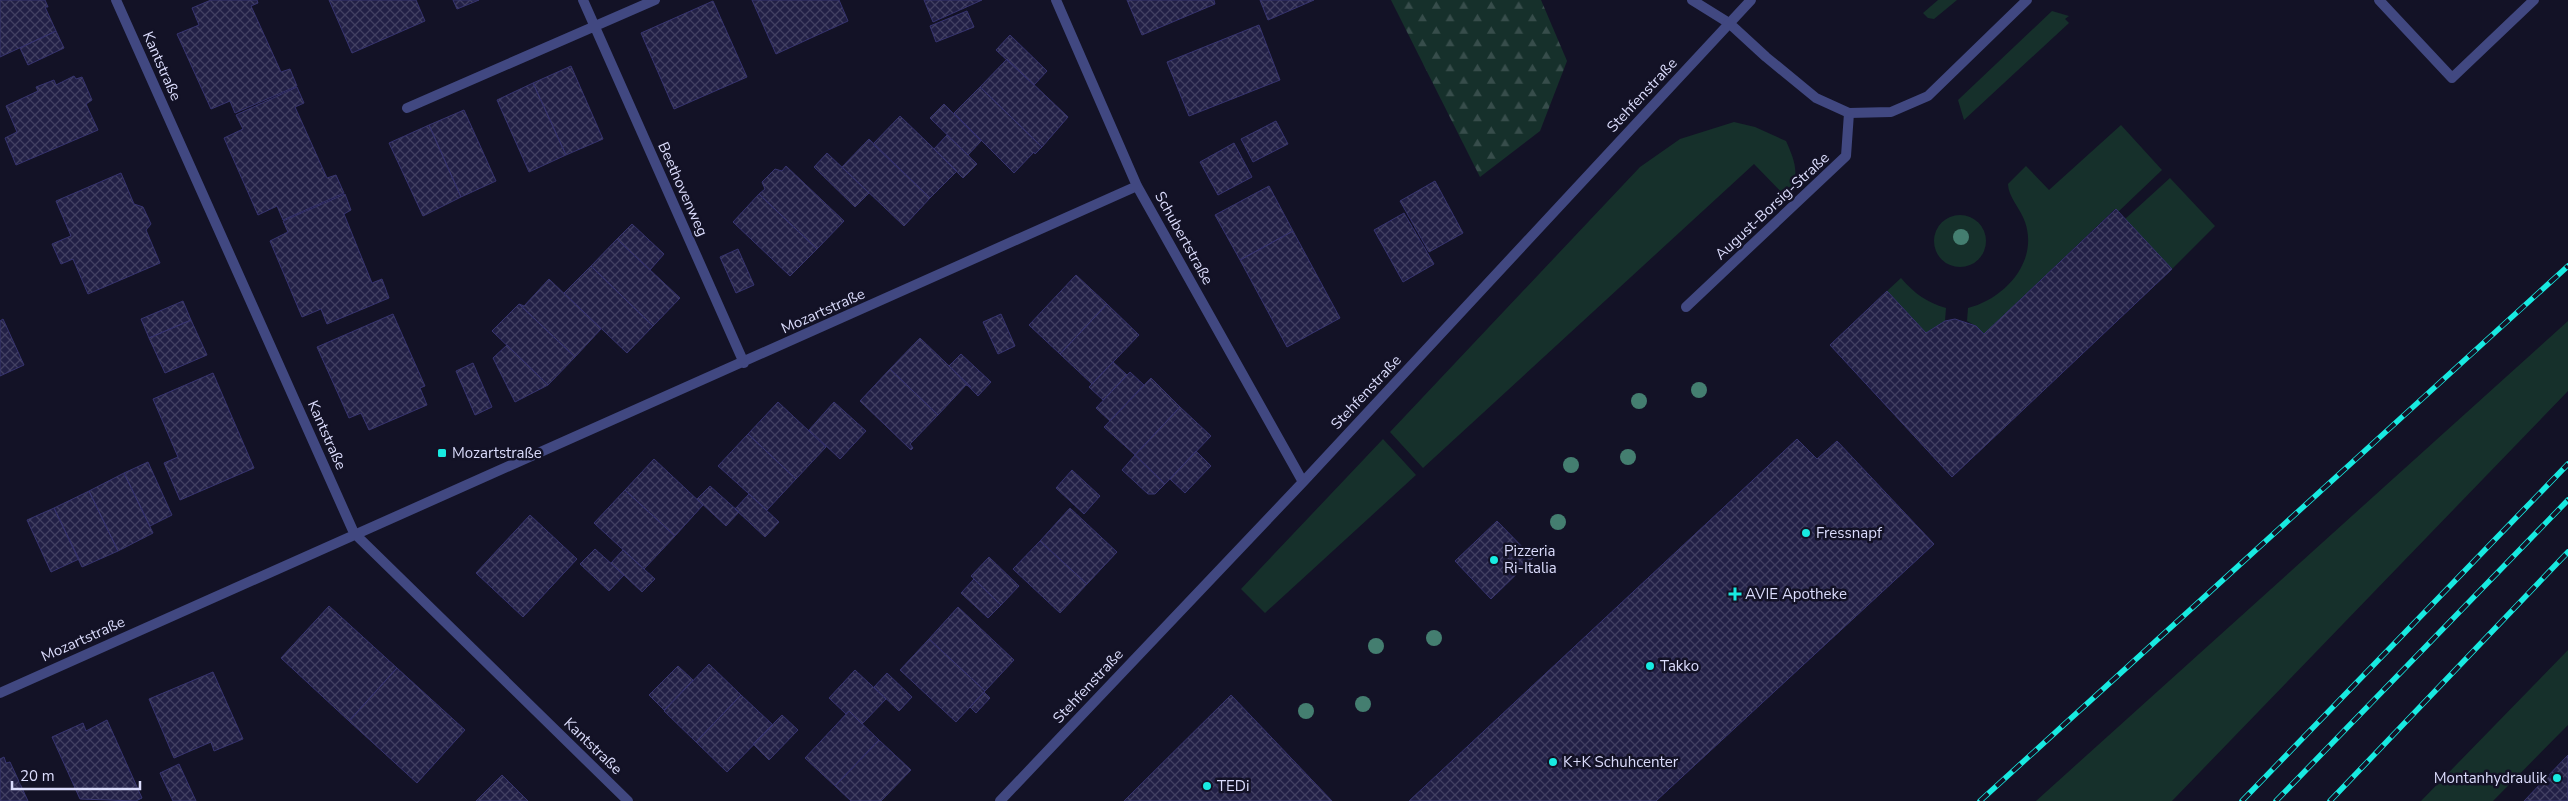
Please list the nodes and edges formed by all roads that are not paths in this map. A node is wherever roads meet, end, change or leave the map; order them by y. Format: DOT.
graph roads {
  1 [pos="116,0"];
  2 [pos="584,0"];
  3 [pos="655,0"];
  4 [pos="1056,0"];
  5 [pos="1692,0"];
  6 [pos="1750,0"];
  7 [pos="2027,0"];
  8 [pos="2379,0"];
  9 [pos="2534,0"];
  10 [pos="1729,23"];
  11 [pos="595,27"];
  12 [pos="407,108"];
  13 [pos="1849,113"];
  14 [pos="1137,186"];
  15 [pos="1686,307"];
  16 [pos="744,363"];
  17 [pos="1303,482"];
  18 [pos="354,533"];
  19 [pos="0,693"];
  20 [pos="628,801"];
  21 [pos="1000,801"];
  1 -- 18 [label="street, Kantstraße"];
  2 -- 11 [label="street, Beethovenweg"];
  3 -- 11 [label="street"];
  4 -- 14 [label="street, Schubertstraße"];
  5 -- 10 [label="street"];
  6 -- 10 [label="street, Stehfenstraße"];
  7 -- 13 [label="street"];
  8 -- 9 [label="street"];
  10 -- 13 [label="street"];
  10 -- 17 [label="street, Stehfenstraße"];
  11 -- 12 [label="street"];
  11 -- 16 [label="street, Beethovenweg"];
  13 -- 15 [label="street, August-Borsig-Straße"];
  14 -- 16 [label="street, Mozartstraße"];
  14 -- 17 [label="street, Schubertstraße"];
  16 -- 18 [label="street, Mozartstraße"];
  17 -- 21 [label="street, Stehfenstraße"];
  18 -- 19 [label="street, Mozartstraße"];
  18 -- 20 [label="street, Kantstraße"];
}
